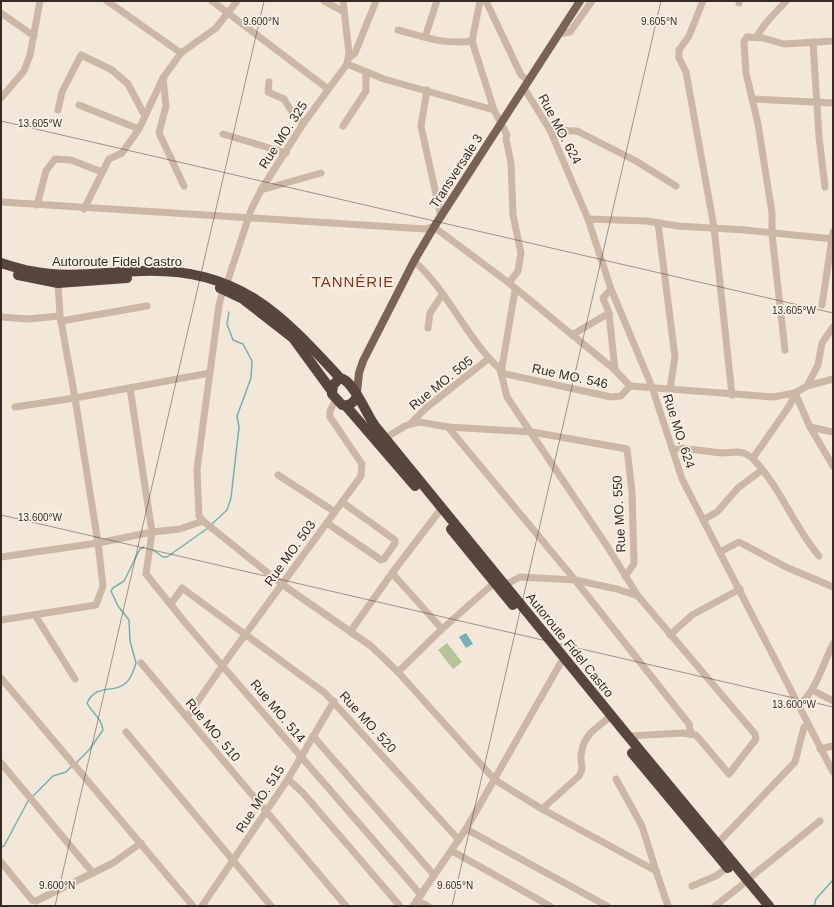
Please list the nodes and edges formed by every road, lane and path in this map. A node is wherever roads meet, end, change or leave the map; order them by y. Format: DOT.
graph roads {
  1 [pos="40,1"];
  2 [pos="107,1"];
  3 [pos="212,1"];
  4 [pos="237,1"];
  5 [pos="324,1"];
  6 [pos="343,1"];
  7 [pos="376,1"];
  8 [pos="437,1"];
  9 [pos="480,1"];
  10 [pos="486,1"];
  11 [pos="580,1"];
  12 [pos="592,1"];
  13 [pos="703,1"];
  14 [pos="786,1"];
  15 [pos="229,12"];
  16 [pos="344,12"];
  17 [pos="1,13"];
  18 [pos="398,30"];
  19 [pos="558,34"];
  20 [pos="34,36"];
  21 [pos="426,37"];
  22 [pos="757,37"];
  23 [pos="472,41"];
  24 [pos="833,41"];
  25 [pos="813,42"];
  26 [pos="181,53"];
  27 [pos="348,61"];
  28 [pos="366,72"];
  29 [pos="163,78"];
  30 [pos="269,82"];
  31 [pos="526,85"];
  32 [pos="328,89"];
  33 [pos="427,90"];
  34 [pos="2,94"];
  35 [pos="752,99"];
  36 [pos="818,101"];
  37 [pos="833,103"];
  38 [pos="79,105"];
  39 [pos="58,110"];
  40 [pos="494,110"];
  41 [pos="145,116"];
  42 [pos="502,123"];
  43 [pos="303,124"];
  44 [pos="343,126"];
  45 [pos="139,129"];
  46 [pos="550,130"];
  47 [pos="223,134"];
  48 [pos="286,153"];
  49 [pos="102,172"];
  50 [pos="321,173"];
  51 [pos="184,186"];
  52 [pos="676,186"];
  53 [pos="825,187"];
  54 [pos="261,190"];
  55 [pos="1,202"];
  56 [pos="36,206"];
  57 [pos="84,209"];
  58 [pos="249,217"];
  59 [pos="440,217"];
  60 [pos="588,219"];
  61 [pos="658,223"];
  62 [pos="434,227"];
  63 [pos="714,227"];
  64 [pos="772,234"];
  65 [pos="832,236"];
  66 [pos="414,262"];
  67 [pos="1,263"];
  68 [pos="1,270"];
  69 [pos="58,283"];
  70 [pos="509,283"];
  71 [pos="225,286"];
  72 [pos="611,289"];
  73 [pos="514,290"];
  74 [pos="442,295"];
  75 [pos="822,305"];
  76 [pos="147,306"];
  77 [pos="609,313"];
  78 [pos="1,317"];
  79 [pos="60,318"];
  80 [pos="833,327"];
  81 [pos="428,328"];
  82 [pos="572,335"];
  83 [pos="785,350"];
  84 [pos="488,359"];
  85 [pos="363,361"];
  86 [pos="615,370"];
  87 [pos="501,372"];
  88 [pos="210,373"];
  89 [pos="342,379"];
  90 [pos="833,379"];
  91 [pos="630,386"];
  92 [pos="807,386"];
  93 [pos="652,387"];
  94 [pos="130,388"];
  95 [pos="670,389"];
  96 [pos="331,390"];
  97 [pos="795,393"];
  98 [pos="357,394"];
  99 [pos="732,395"];
  100 [pos="75,398"];
  101 [pos="336,399"];
  102 [pos="346,406"];
  103 [pos="14,408"];
  104 [pos="409,425"];
  105 [pos="448,427"];
  106 [pos="810,427"];
  107 [pos="532,432"];
  108 [pos="833,432"];
  109 [pos="382,440"];
  110 [pos="673,450"];
  111 [pos="753,458"];
  112 [pos="833,466"];
  113 [pos="762,470"];
  114 [pos="278,475"];
  115 [pos="342,502"];
  116 [pos="335,512"];
  117 [pos="438,513"];
  118 [pos="703,520"];
  119 [pos="327,523"];
  120 [pos="207,525"];
  121 [pos="152,532"];
  122 [pos="98,543"];
  123 [pos="720,552"];
  124 [pos="820,556"];
  125 [pos="1,557"];
  126 [pos="392,573"];
  127 [pos="627,579"];
  128 [pos="575,580"];
  129 [pos="494,582"];
  130 [pos="283,585"];
  131 [pos="505,585"];
  132 [pos="833,587"];
  133 [pos="617,589"];
  134 [pos="740,589"];
  135 [pos="638,596"];
  136 [pos="171,604"];
  137 [pos="35,615"];
  138 [pos="1,620"];
  139 [pos="442,629"];
  140 [pos="350,632"];
  141 [pos="246,634"];
  142 [pos="670,635"];
  143 [pos="833,644"];
  144 [pos="141,663"];
  145 [pos="560,664"];
  146 [pos="223,665"];
  147 [pos="398,672"];
  148 [pos="1,678"];
  149 [pos="75,679"];
  150 [pos="812,690"];
  151 [pos="334,701"];
  152 [pos="833,701"];
  153 [pos="798,705"];
  154 [pos="187,717"];
  155 [pos="608,718"];
  156 [pos="808,725"];
  157 [pos="126,732"];
  158 [pos="691,734"];
  159 [pos="313,736"];
  160 [pos="628,736"];
  161 [pos="833,746"];
  162 [pos="820,749"];
  163 [pos="301,758"];
  164 [pos="1,763"];
  165 [pos="833,772"];
  166 [pos="288,779"];
  167 [pos="616,779"];
  168 [pos="495,780"];
  169 [pos="542,809"];
  170 [pos="266,812"];
  171 [pos="820,821"];
  172 [pos="466,829"];
  173 [pos="459,840"];
  174 [pos="141,843"];
  175 [pos="717,844"];
  176 [pos="452,851"];
  177 [pos="1,862"];
  178 [pos="233,862"];
  179 [pos="728,867"];
  180 [pos="656,871"];
  181 [pos="93,873"];
  182 [pos="434,875"];
  183 [pos="744,882"];
  184 [pos="692,886"];
  185 [pos="417,900"];
  186 [pos="193,906"];
  187 [pos="202,906"];
  188 [pos="271,906"];
  189 [pos="346,906"];
  190 [pos="400,906"];
  191 [pos="428,906"];
  192 [pos="550,906"];
  193 [pos="607,906"];
  194 [pos="668,906"];
  195 [pos="715,906"];
  196 [pos="760,906"];
  197 [pos="769,906"];
  1 -- 20 [label="street"];
  2 -- 26 [label="street"];
  3 -- 15 [label="street"];
  4 -- 15 [label="street"];
  5 -- 16 [label="street"];
  6 -- 16 [label="street"];
  7 -- 27 [label="street, Rue MO. 325"];
  8 -- 21 [label="street"];
  9 -- 23 [label="street"];
  10 -- 31 [label="street, Rue MO. 624"];
  11 -- 19 [label="main road, Transversale 3"];
  12 -- 19 [label="street"];
  13 -- 63 [label="street"];
  14 -- 22 [label="street"];
  15 -- 26 [label="street"];
  15 -- 32 [label="street"];
  16 -- 27 [label="street"];
  17 -- 20 [label="street"];
  18 -- 21 [label="street"];
  19 -- 31 [label="main road, Transversale 3"];
  20 -- 34 [label="street"];
  21 -- 23 [label="street"];
  22 -- 25 [label="street"];
  22 -- 35 [label="street"];
  23 -- 40 [label="street"];
  24 -- 25 [label="street"];
  25 -- 36 [label="street"];
  26 -- 29 [label="street"];
  27 -- 28 [label="street"];
  27 -- 32 [label="street, Rue MO. 325"];
  28 -- 33 [label="street"];
  28 -- 44 [label="street"];
  29 -- 41 [label="street"];
  29 -- 51 [label="street"];
  30 -- 43 [label="street"];
  31 -- 42 [label="main road, Transversale 3"];
  31 -- 46 [label="street, Rue MO. 624"];
  32 -- 43 [label="street, Rue MO. 325"];
  33 -- 40 [label="street"];
  33 -- 59 [label="street"];
  35 -- 36 [label="street"];
  35 -- 64 [label="street"];
  36 -- 37 [label="street"];
  36 -- 53 [label="street"];
  38 -- 45 [label="street"];
  39 -- 41 [label="street"];
  40 -- 42 [label="street"];
  41 -- 45 [label="street"];
  42 -- 59 [label="main road, Transversale 3"];
  42 -- 70 [label="street"];
  43 -- 48 [label="street, Rue MO. 325"];
  45 -- 49 [label="street"];
  46 -- 52 [label="street"];
  46 -- 60 [label="street, Rue MO. 624"];
  47 -- 48 [label="street"];
  48 -- 54 [label="street, Rue MO. 325"];
  49 -- 56 [label="street"];
  49 -- 57 [label="street"];
  50 -- 54 [label="street"];
  54 -- 58 [label="street, Rue MO. 325"];
  55 -- 56 [label="street"];
  56 -- 57 [label="street"];
  57 -- 58 [label="street"];
  58 -- 62 [label="street"];
  58 -- 71 [label="street, Rue MO. 325"];
  59 -- 62 [label="main road, Transversale 3"];
  60 -- 61 [label="street"];
  60 -- 72 [label="street, Rue MO. 624"];
  61 -- 63 [label="street"];
  61 -- 95 [label="street"];
  62 -- 66 [label="main road, Transversale 3"];
  62 -- 70 [label="street"];
  63 -- 64 [label="street"];
  63 -- 99 [label="street"];
  64 -- 65 [label="street"];
  64 -- 83 [label="street"];
  65 -- 75 [label="street"];
  66 -- 74 [label="street"];
  66 -- 85 [label="main road, Transversale 3"];
  67 -- 71 [label="highway, Autoroute Fidel Castro"];
  68 -- 69 [label="highway, Autoroute Fidel Castro"];
  69 -- 71 [label="highway, Autoroute Fidel Castro"];
  69 -- 79 [label="street"];
  70 -- 73 [label="street"];
  71 -- 88 [label="street, Rue MO. 325"];
  71 -- 89 [label="highway, Autoroute Fidel Castro"];
  71 -- 96 [label="highway, Autoroute Fidel Castro"];
  72 -- 77 [label="street"];
  72 -- 93 [label="street, Rue MO. 624"];
  73 -- 82 [label="street"];
  73 -- 87 [label="street"];
  74 -- 81 [label="street"];
  74 -- 84 [label="street"];
  76 -- 79 [label="street"];
  77 -- 82 [label="street"];
  77 -- 86 [label="street"];
  78 -- 79 [label="street"];
  79 -- 100 [label="street"];
  80 -- 92 [label="street"];
  82 -- 86 [label="street"];
  84 -- 87 [label="street"];
  84 -- 104 [label="street, Rue MO. 505"];
  85 -- 89 [label="main road, Transversale 3"];
  85 -- 98 [label="main road, Transversale 3"];
  86 -- 91 [label="street"];
  87 -- 91 [label="street, Rue MO. 546"];
  87 -- 107 [label="street"];
  88 -- 94 [label="street"];
  88 -- 120 [label="street, Rue MO. 325"];
  89 -- 96 [label="highway"];
  89 -- 98 [label="highway"];
  90 -- 92 [label="street"];
  91 -- 93 [label="street"];
  92 -- 97 [label="street"];
  93 -- 95 [label="street"];
  93 -- 110 [label="street, Rue MO. 624"];
  94 -- 100 [label="street"];
  94 -- 121 [label="street, Rue MO. 514"];
  95 -- 99 [label="street"];
  96 -- 101 [label="highway"];
  97 -- 99 [label="street"];
  97 -- 106 [label="street"];
  97 -- 111 [label="street"];
  98 -- 102 [label="highway"];
  98 -- 109 [label="highway, Autoroute Fidel Castro"];
  100 -- 103 [label="street"];
  100 -- 122 [label="street"];
  101 -- 102 [label="highway"];
  101 -- 115 [label="street, Rue MO. 503"];
  102 -- 109 [label="highway, Autoroute Fidel Castro"];
  104 -- 105 [label="street"];
  104 -- 109 [label="street"];
  105 -- 107 [label="street"];
  105 -- 128 [label="street"];
  106 -- 108 [label="street"];
  106 -- 112 [label="street"];
  107 -- 127 [label="street"];
  107 -- 127 [label="street, Rue MO. 550"];
  109 -- 117 [label="highway, Autoroute Fidel Castro"];
  109 -- 131 [label="highway, Autoroute Fidel Castro"];
  110 -- 111 [label="street"];
  110 -- 118 [label="street, Rue MO. 624"];
  111 -- 113 [label="street"];
  113 -- 118 [label="street"];
  113 -- 124 [label="street"];
  114 -- 116 [label="street"];
  115 -- 116 [label="street, Rue MO. 503"];
  115 -- 119 [label="street"];
  116 -- 119 [label="street, Rue MO. 503"];
  117 -- 126 [label="street"];
  117 -- 129 [label="highway, Autoroute Fidel Castro"];
  118 -- 123 [label="street, Rue MO. 624"];
  119 -- 130 [label="street, Rue MO. 503"];
  120 -- 121 [label="street"];
  120 -- 130 [label="street"];
  121 -- 122 [label="street"];
  121 -- 136 [label="street, Rue MO. 514"];
  122 -- 125 [label="street"];
  122 -- 137 [label="street"];
  123 -- 132 [label="street"];
  123 -- 134 [label="street, Rue MO. 624"];
  126 -- 139 [label="street"];
  126 -- 140 [label="street"];
  127 -- 133 [label="street"];
  127 -- 135 [label="street"];
  128 -- 131 [label="street"];
  128 -- 133 [label="street"];
  128 -- 158 [label="street"];
  129 -- 139 [label="street"];
  129 -- 145 [label="highway, Autoroute Fidel Castro"];
  130 -- 140 [label="street"];
  130 -- 141 [label="street, Rue MO. 503"];
  131 -- 155 [label="highway, Autoroute Fidel Castro"];
  133 -- 135 [label="street"];
  134 -- 142 [label="street"];
  134 -- 153 [label="street, Rue MO. 624"];
  135 -- 142 [label="street"];
  136 -- 141 [label="street, Rue MO. 520"];
  136 -- 146 [label="street, Rue MO. 514"];
  137 -- 138 [label="street"];
  137 -- 149 [label="street"];
  139 -- 147 [label="street"];
  140 -- 147 [label="street"];
  141 -- 146 [label="street, Rue MO. 503"];
  141 -- 151 [label="street, Rue MO. 520"];
  142 -- 158 [label="street"];
  143 -- 150 [label="street"];
  144 -- 154 [label="street, Rue MO. 510"];
  145 -- 155 [label="highway, Autoroute Fidel Castro"];
  145 -- 168 [label="street"];
  146 -- 154 [label="street, Rue MO. 503"];
  146 -- 163 [label="street, Rue MO. 514"];
  147 -- 168 [label="street"];
  148 -- 174 [label="street"];
  150 -- 152 [label="street"];
  150 -- 153 [label="street"];
  151 -- 159 [label="street, Rue MO. 515"];
  151 -- 173 [label="street, Rue MO. 520"];
  153 -- 156 [label="street, Rue MO. 624"];
  154 -- 170 [label="street, Rue MO. 510"];
  155 -- 160 [label="highway, Autoroute Fidel Castro"];
  155 -- 169 [label="street"];
  155 -- 179 [label="highway, Autoroute Fidel Castro"];
  156 -- 162 [label="street, Rue MO. 624"];
  156 -- 175 [label="street"];
  157 -- 178 [label="street"];
  158 -- 160 [label="street"];
  159 -- 163 [label="street, Rue MO. 515"];
  159 -- 182 [label="street"];
  160 -- 175 [label="highway, Autoroute Fidel Castro"];
  161 -- 162 [label="street"];
  162 -- 165 [label="street, Rue MO. 624"];
  163 -- 166 [label="street, Rue MO. 515"];
  163 -- 185 [label="street, Rue MO. 514"];
  164 -- 181 [label="street"];
  166 -- 170 [label="street, Rue MO. 515"];
  166 -- 190 [label="street"];
  167 -- 180 [label="street"];
  168 -- 169 [label="street"];
  168 -- 172 [label="street"];
  169 -- 180 [label="street"];
  170 -- 178 [label="street, Rue MO. 515"];
  170 -- 189 [label="street, Rue MO. 510"];
  171 -- 183 [label="street"];
  172 -- 173 [label="street"];
  172 -- 193 [label="street"];
  173 -- 176 [label="street"];
  174 -- 181 [label="street"];
  174 -- 186 [label="street"];
  175 -- 183 [label="highway, Autoroute Fidel Castro"];
  176 -- 182 [label="street"];
  176 -- 192 [label="street"];
  177 -- 181 [label="street"];
  178 -- 187 [label="street, Rue MO. 515"];
  178 -- 188 [label="street"];
  179 -- 183 [label="highway, Autoroute Fidel Castro"];
  179 -- 184 [label="street"];
  180 -- 194 [label="street"];
  182 -- 185 [label="street"];
  183 -- 195 [label="street"];
  183 -- 196 [label="highway, Autoroute Fidel Castro"];
  183 -- 197 [label="highway, Autoroute Fidel Castro"];
  185 -- 191 [label="street"];
}
